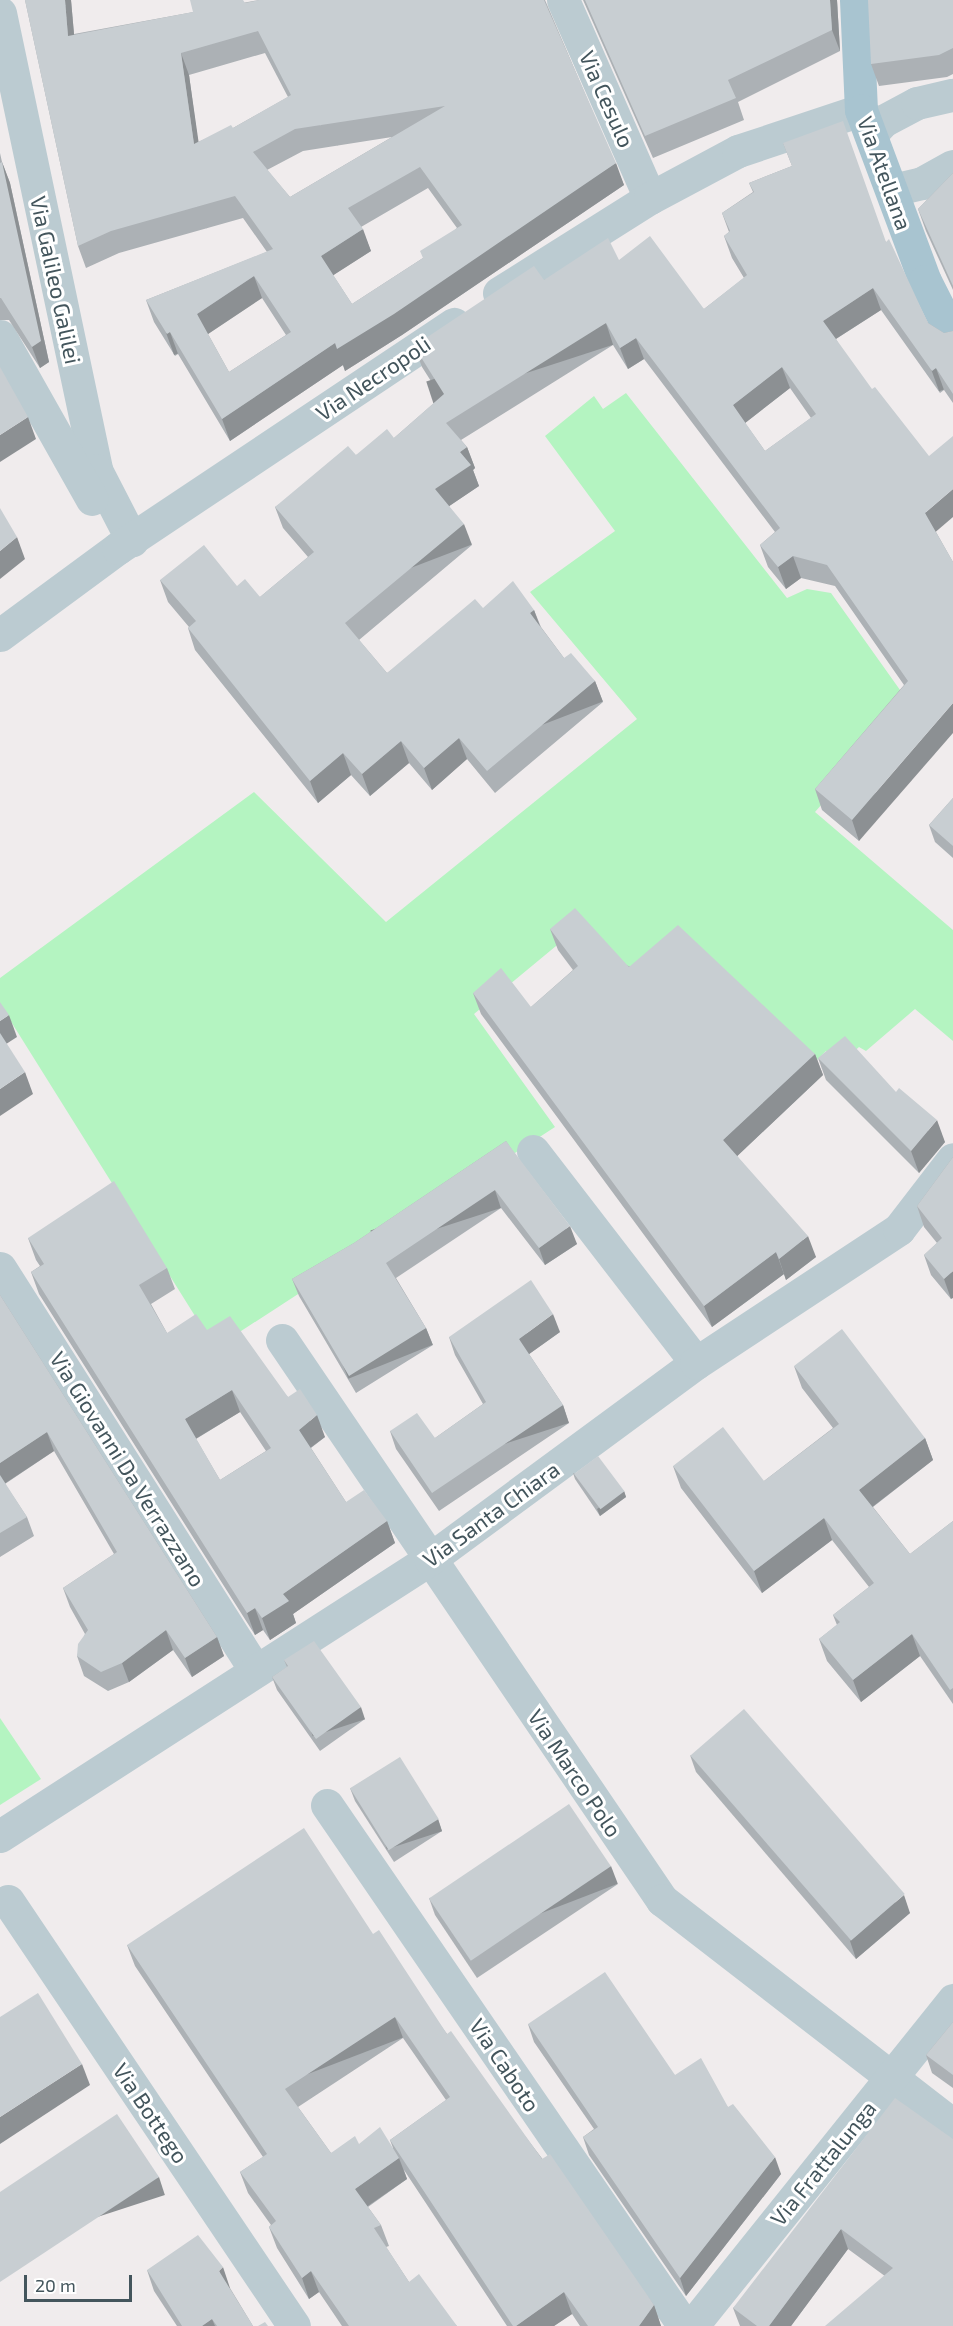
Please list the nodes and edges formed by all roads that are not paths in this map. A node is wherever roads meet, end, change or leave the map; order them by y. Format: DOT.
graph roads {
  1 [pos="563,0"];
  2 [pos="856,0"];
  3 [pos="0,12"];
  4 [pos="953,95"];
  5 [pos="866,122"];
  6 [pos="953,166"];
  7 [pos="892,190"];
  8 [pos="650,198"];
  9 [pos="0,336"];
  10 [pos="953,336"];
  11 [pos="125,544"];
  12 [pos="0,635"];
  13 [pos="533,1151"];
  14 [pos="953,1159"];
  15 [pos="0,1268"];
  16 [pos="282,1340"];
  17 [pos="696,1363"];
  18 [pos="430,1559"];
  19 [pos="255,1670"];
  20 [pos="327,1805"];
  21 [pos="0,1836"];
  22 [pos="8,1901"];
  23 [pos="953,2000"];
  24 [pos="891,2078"];
  25 [pos="953,2125"];
  26 [pos="294,2326"];
  27 [pos="684,2326"];
  28 [pos="692,2326"];
  1 -- 8 [label="street, Via Cesulo"];
  2 -- 5 [label="main road, Via Atellana"];
  3 -- 11 [label="street, Via Galileo Galilei"];
  4 -- 5 [label="street"];
  5 -- 7 [label="main road, Via Atellana"];
  5 -- 8 [label="street, Via Necropoli"];
  6 -- 7 [label="street"];
  7 -- 10 [label="main road, Via Atellana"];
  8 -- 11 [label="street, Via Necropoli"];
  9 -- 11 [label="street"];
  11 -- 12 [label="street, Via Necropoli"];
  13 -- 17 [label="street"];
  14 -- 17 [label="street, Via Santa Chiara"];
  15 -- 19 [label="street, Via Giovanni Da Verrazzano"];
  16 -- 18 [label="street, Via Marco Polo"];
  17 -- 18 [label="street, Via Santa Chiara"];
  18 -- 19 [label="street, Via Santa Chiara"];
  18 -- 24 [label="street, Via Marco Polo"];
  19 -- 21 [label="street, Via Santa Chiara"];
  20 -- 27 [label="street, Via Caboto"];
  22 -- 26 [label="street, Via Bottego"];
  23 -- 24 [label="street, Via Frattalunga"];
  24 -- 25 [label="street, Via Marco Polo"];
  24 -- 28 [label="street, Via Frattalunga"];
}
